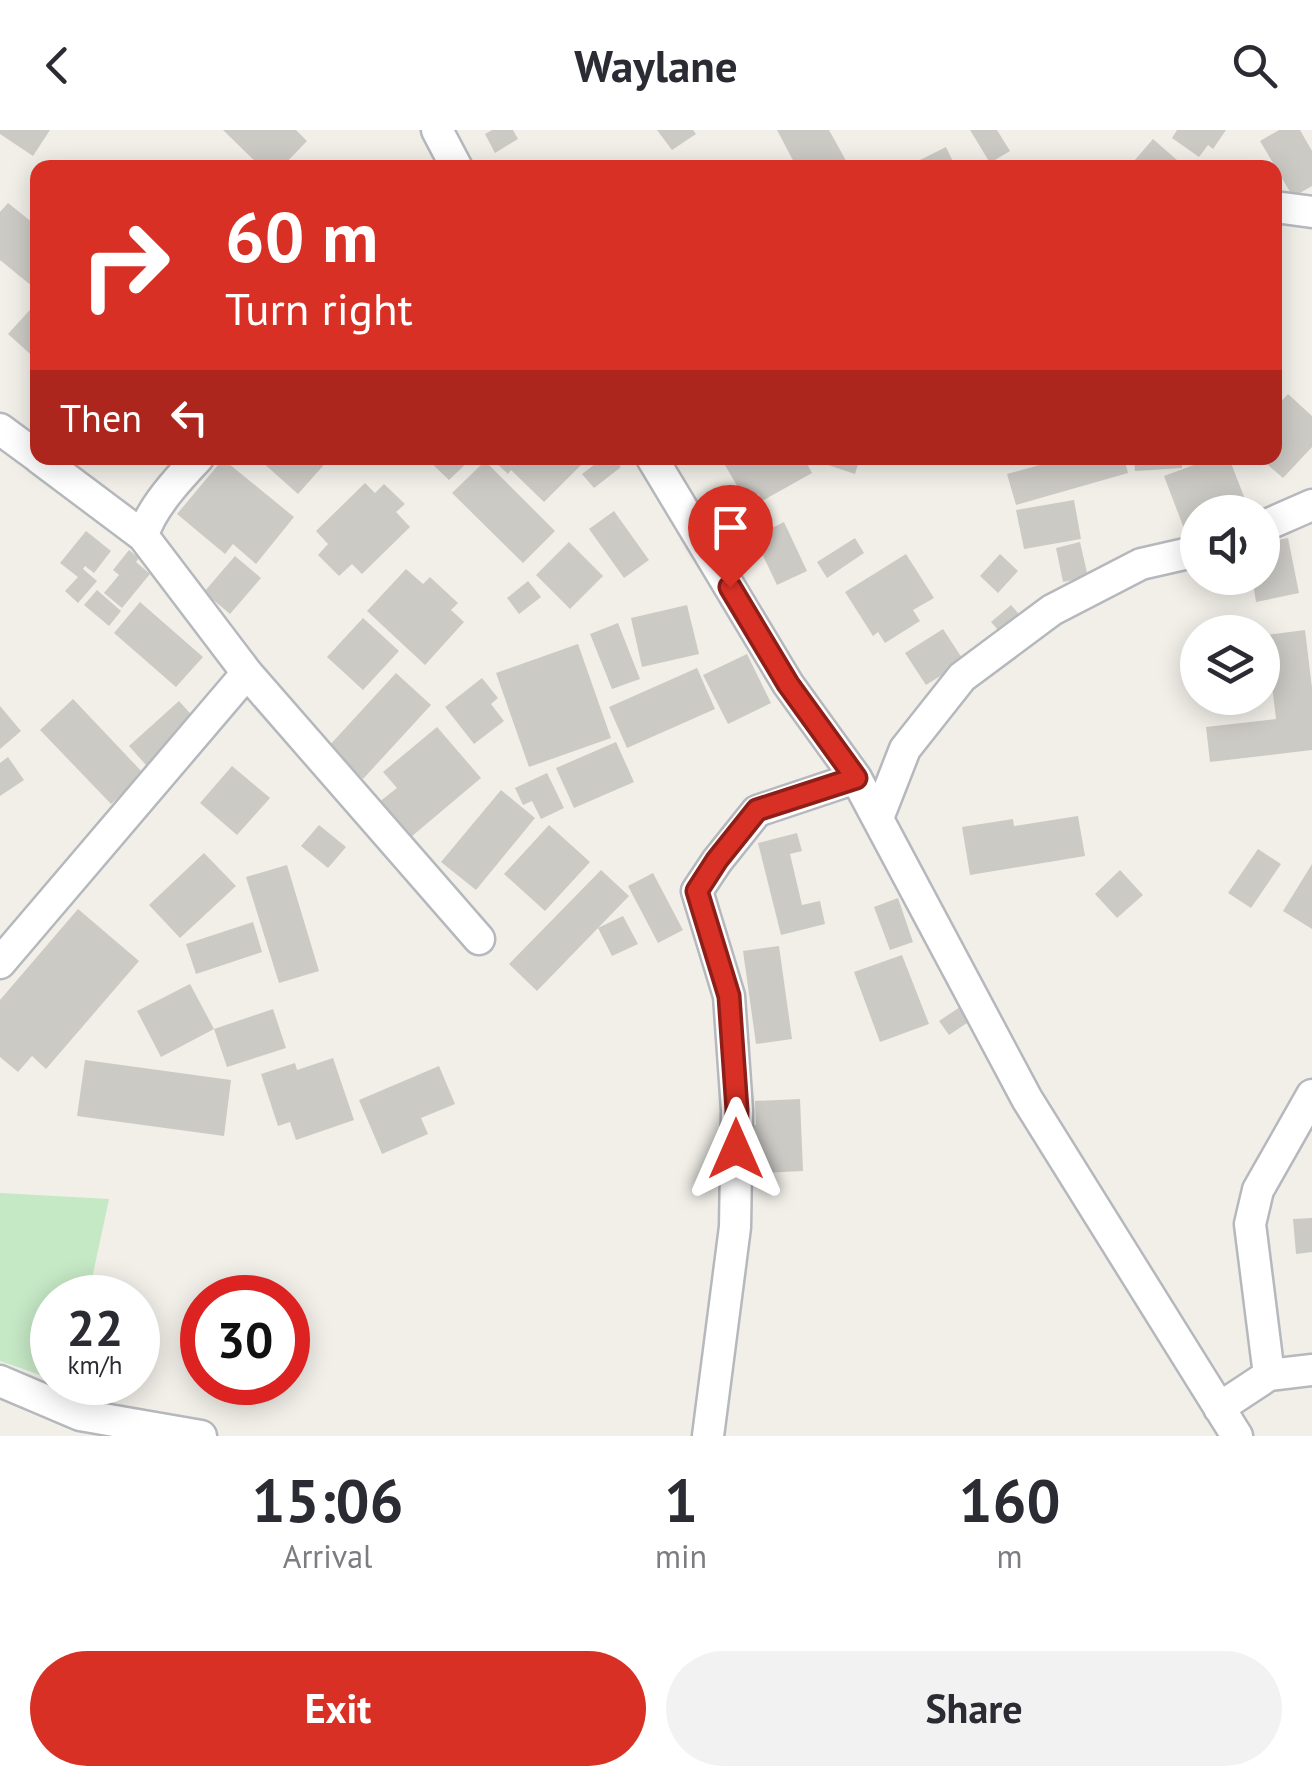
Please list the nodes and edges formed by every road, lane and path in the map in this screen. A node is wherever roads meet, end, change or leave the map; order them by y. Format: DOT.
graph roads {
  1 [pos="438,130"];
  2 [pos="453,160"];
  3 [pos="1282,208"];
  4 [pos="1312,212"];
  5 [pos="0,429"];
  6 [pos="30,451"];
  7 [pos="49,465"];
  8 [pos="191,465"];
  9 [pos="656,465"];
  10 [pos="1312,504"];
  11 [pos="1280,519"];
  12 [pos="143,536"];
  13 [pos="1180,555"];
  14 [pos="247,673"];
  15 [pos="856,778"];
  16 [pos="878,818"];
  17 [pos="480,939"];
  18 [pos="0,963"];
  19 [pos="1312,1095"];
  20 [pos="1312,1370"];
  21 [pos="1269,1374"];
  22 [pos="0,1381"];
  23 [pos="1220,1408"];
  24 [pos="201,1436"];
  25 [pos="708,1436"];
  26 [pos="1237,1436"];
  1 -- 2 [label="street"];
  3 -- 4 [label="street"];
  5 -- 6 [label="street"];
  7 -- 12 [label="street"];
  8 -- 12 [label="street"];
  9 -- 15 [label="street"];
  10 -- 11 [label="street"];
  12 -- 14 [label="street"];
  13 -- 16 [label="street"];
  14 -- 17 [label="street"];
  14 -- 18 [label="street"];
  15 -- 16 [label="street"];
  15 -- 25 [label="street"];
  16 -- 23 [label="street"];
  19 -- 21 [label="street"];
  20 -- 21 [label="street"];
  21 -- 23 [label="street"];
  22 -- 24 [label="street"];
  23 -- 26 [label="street"];
}
